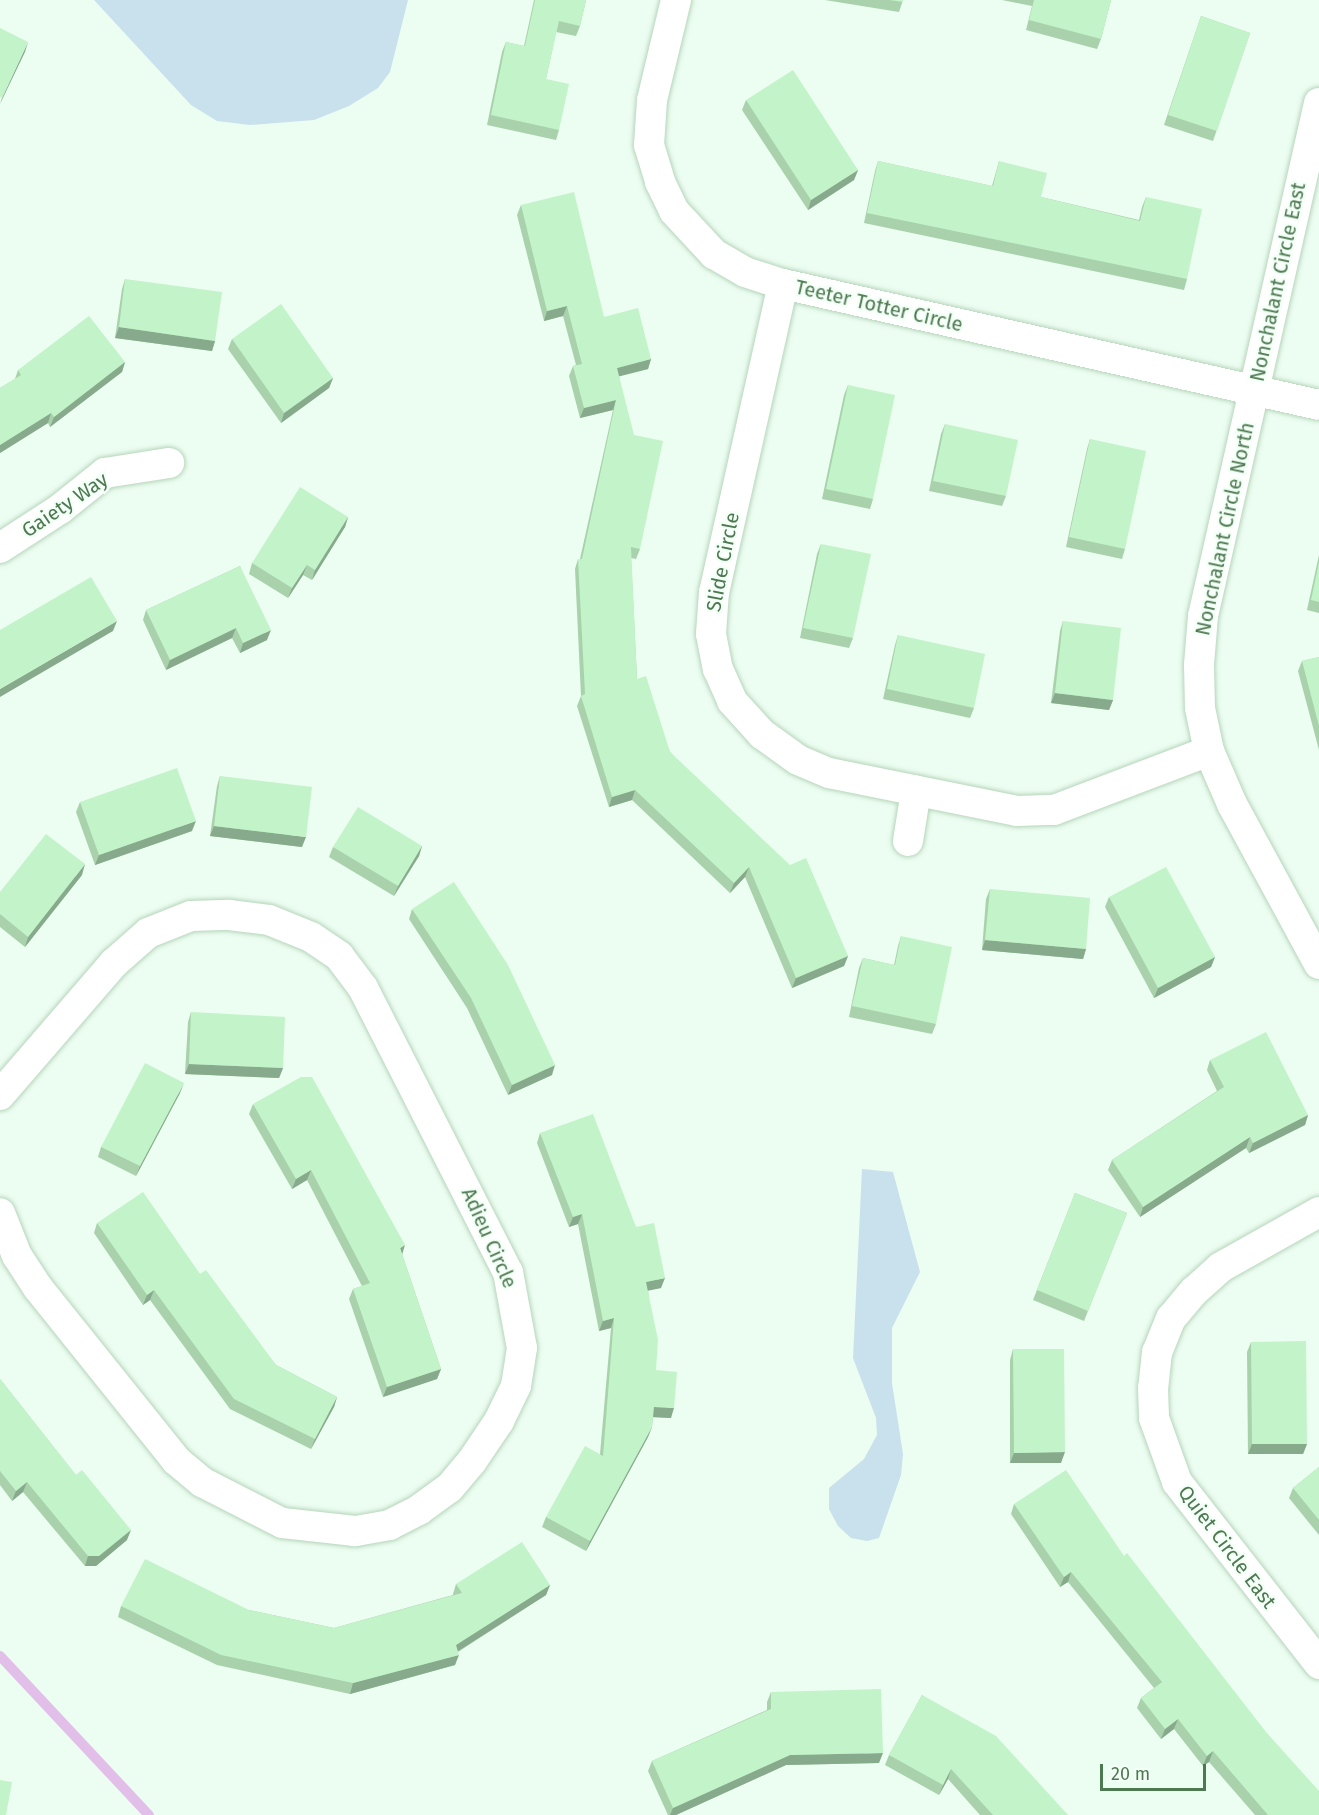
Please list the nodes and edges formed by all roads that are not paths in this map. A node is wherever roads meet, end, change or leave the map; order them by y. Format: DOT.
graph roads {
  1 [pos="676,0"];
  2 [pos="1319,103"];
  3 [pos="783,284"];
  4 [pos="1254,391"];
  5 [pos="1319,405"];
  6 [pos="169,463"];
  7 [pos="0,548"];
  8 [pos="1209,751"];
  9 [pos="916,791"];
  10 [pos="908,841"];
  11 [pos="1319,964"];
  12 [pos="0,1095"];
  13 [pos="0,1212"];
  14 [pos="1319,1212"];
  15 [pos="1319,1664"];
  1 -- 3 [label="street, Teeter Totter Circle"];
  2 -- 4 [label="street, Nonchalant Circle East"];
  3 -- 4 [label="street, Teeter Totter Circle"];
  3 -- 9 [label="street, Slide Circle"];
  4 -- 5 [label="street, Teeter Totter Circle"];
  4 -- 8 [label="street, Nonchalant Circle North"];
  6 -- 7 [label="street, Gaiety Way"];
  8 -- 9 [label="street, Slide Circle"];
  8 -- 11 [label="street, Nonchalant Circle North"];
  9 -- 10 [label="street"];
  12 -- 13 [label="street, Adieu Circle"];
  14 -- 15 [label="street, Quiet Circle East"];
}
